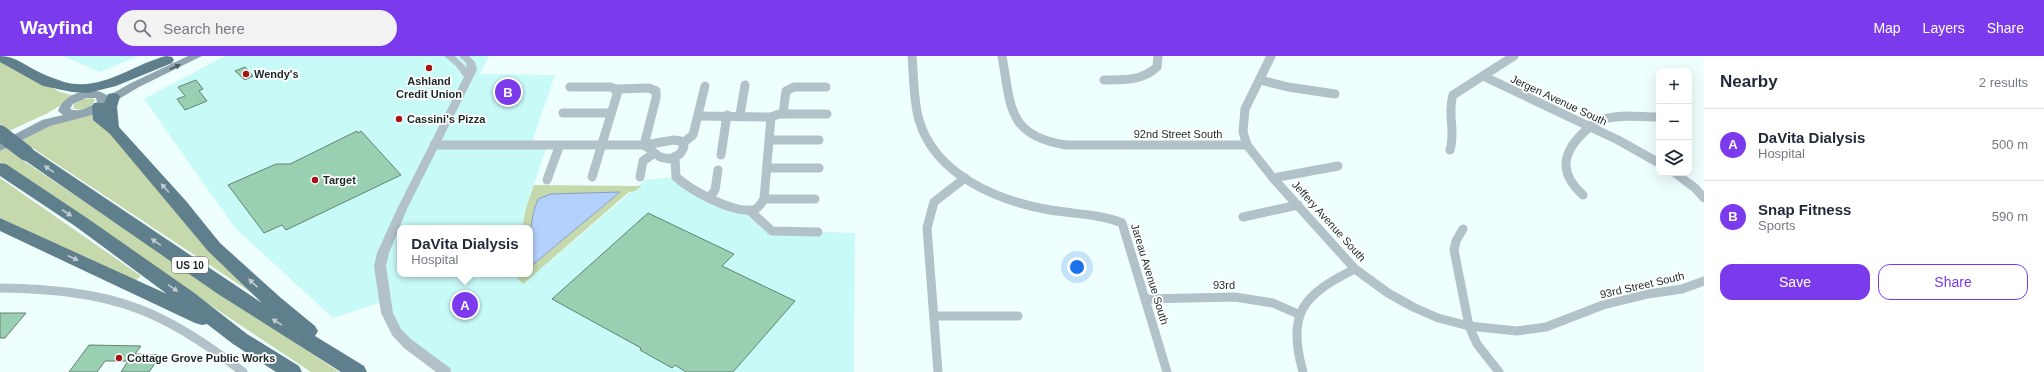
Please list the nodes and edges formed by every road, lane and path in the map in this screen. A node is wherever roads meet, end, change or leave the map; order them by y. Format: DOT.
graph roads {
  1 [pos="0,56"];
  2 [pos="198,56"];
  3 [pos="450,56"];
  4 [pos="464,56"];
  5 [pos="912,56"];
  6 [pos="1002,56"];
  7 [pos="1158,56"];
  8 [pos="1271,56"];
  9 [pos="1514,56"];
  10 [pos="171,58"];
  11 [pos="468,76"];
  12 [pos="1483,76"];
  13 [pos="38,77"];
  14 [pos="1104,80"];
  15 [pos="1260,80"];
  16 [pos="745,85"];
  17 [pos="705,86"];
  18 [pos="570,87"];
  19 [pos="826,87"];
  20 [pos="617,89"];
  21 [pos="1335,94"];
  22 [pos="100,99"];
  23 [pos="66,106"];
  24 [pos="564,113"];
  25 [pos="610,113"];
  26 [pos="783,114"];
  27 [pos="827,114"];
  28 [pos="74,115"];
  29 [pos="727,115"];
  30 [pos="740,115"];
  31 [pos="698,116"];
  32 [pos="771,117"];
  33 [pos="1656,117"];
  34 [pos="1588,127"];
  35 [pos="0,133"];
  36 [pos="0,139"];
  37 [pos="770,140"];
  38 [pos="819,140"];
  39 [pos="683,143"];
  40 [pos="434,145"];
  41 [pos="644,145"];
  42 [pos="1247,145"];
  43 [pos="601,146"];
  44 [pos="0,147"];
  45 [pos="559,147"];
  46 [pos="1450,150"];
  47 [pos="654,154"];
  48 [pos="721,155"];
  49 [pos="675,158"];
  50 [pos="1656,161"];
  51 [pos="1338,166"];
  52 [pos="0,168"];
  53 [pos="767,168"];
  54 [pos="819,168"];
  55 [pos="718,170"];
  56 [pos="1679,176"];
  57 [pos="592,177"];
  58 [pos="640,177"];
  59 [pos="965,178"];
  60 [pos="1273,178"];
  61 [pos="547,180"];
  62 [pos="1583,195"];
  63 [pos="709,198"];
  64 [pos="1704,198"];
  65 [pos="764,199"];
  66 [pos="815,199"];
  67 [pos="1298,205"];
  68 [pos="749,210"];
  69 [pos="1243,217"];
  70 [pos="0,224"];
  71 [pos="1464,229"];
  72 [pos="818,232"];
  73 [pos="1355,269"];
  74 [pos="1704,281"];
  75 [pos="0,288"];
  76 [pos="1146,299"];
  77 [pos="1298,314"];
  78 [pos="934,316"];
  79 [pos="1018,316"];
  80 [pos="218,322"];
  81 [pos="1469,326"];
  82 [pos="243,372"];
  83 [pos="292,372"];
  84 [pos="357,372"];
  85 [pos="445,372"];
  86 [pos="938,372"];
  87 [pos="1167,372"];
  88 [pos="1303,372"];
  89 [pos="1499,372"];
  1 -- 13 [label="highway"];
  22 -- 2 [label="main road, one-way"];
  3 -- 11 [label="street"];
  4 -- 11 [label="street"];
  5 -- 59 [label="street, Jareau Avenue South"];
  6 -- 42 [label="street, 92nd Street South"];
  7 -- 14 [label="street"];
  8 -- 15 [label="street, Jeffery Avenue South"];
  9 -- 12 [label="street, Jergen Avenue South"];
  10 -- 13 [label="highway"];
  10 -- 22 [label="main road"];
  11 -- 40 [label="street"];
  12 -- 34 [label="street, Jergen Avenue South"];
  12 -- 46 [label="street"];
  13 -- 22 [label="highway"];
  15 -- 21 [label="street"];
  15 -- 42 [label="street, Jeffery Avenue South"];
  16 -- 30 [label="street"];
  17 -- 31 [label="street"];
  18 -- 20 [label="street"];
  19 -- 26 [label="street"];
  20 -- 25 [label="street"];
  20 -- 41 [label="street"];
  22 -- 23 [label="main road"];
  22 -- 28 [label="main road"];
  84 -- 22 [label="highway, one-way"];
  23 -- 28 [label="main road"];
  23 -- 36 [label="main road"];
  24 -- 25 [label="street"];
  25 -- 43 [label="street"];
  26 -- 27 [label="street"];
  26 -- 32 [label="street"];
  28 -- 44 [label="main road"];
  29 -- 30 [label="street"];
  29 -- 31 [label="street"];
  29 -- 48 [label="street"];
  30 -- 32 [label="street"];
  31 -- 39 [label="street"];
  32 -- 37 [label="street"];
  33 -- 34 [label="street"];
  34 -- 50 [label="street, Jergen Avenue South"];
  34 -- 62 [label="street"];
  84 -- 35 [label="highway, US 10, one-way, bridge"];
  37 -- 38 [label="street"];
  37 -- 53 [label="street"];
  39 -- 41 [label="street"];
  39 -- 49 [label="street"];
  40 -- 45 [label="street"];
  40 -- 85 [label="street"];
  41 -- 43 [label="street"];
  41 -- 47 [label="street"];
  42 -- 60 [label="street, Jeffery Avenue South"];
  43 -- 45 [label="street"];
  43 -- 57 [label="street"];
  45 -- 61 [label="street"];
  47 -- 49 [label="street"];
  47 -- 58 [label="street"];
  49 -- 63 [label="street"];
  51 -- 60 [label="street, Jeffery Avenue South"];
  52 -- 80 [label="highway, US 10, one-way"];
  53 -- 54 [label="street"];
  53 -- 65 [label="street"];
  55 -- 63 [label="street"];
  56 -- 64 [label="street"];
  59 -- 76 [label="street, Jareau Avenue South"];
  59 -- 78 [label="street"];
  60 -- 67 [label="street, Jeffery Avenue South"];
  63 -- 68 [label="street"];
  65 -- 66 [label="street"];
  65 -- 68 [label="street"];
  67 -- 69 [label="street"];
  67 -- 73 [label="street, Jeffery Avenue South"];
  68 -- 72 [label="street"];
  70 -- 80 [label="highway, one-way"];
  71 -- 81 [label="street"];
  73 -- 77 [label="street"];
  73 -- 81 [label="street, Jeffery Avenue South"];
  74 -- 81 [label="street, 93rd Street South"];
  75 -- 82 [label="street"];
  76 -- 77 [label="street, 93rd"];
  76 -- 87 [label="street, Jareau Avenue South"];
  77 -- 88 [label="street"];
  78 -- 79 [label="street"];
  78 -- 86 [label="street"];
  80 -- 83 [label="highway, US 10"];
  81 -- 89 [label="street"];
}
